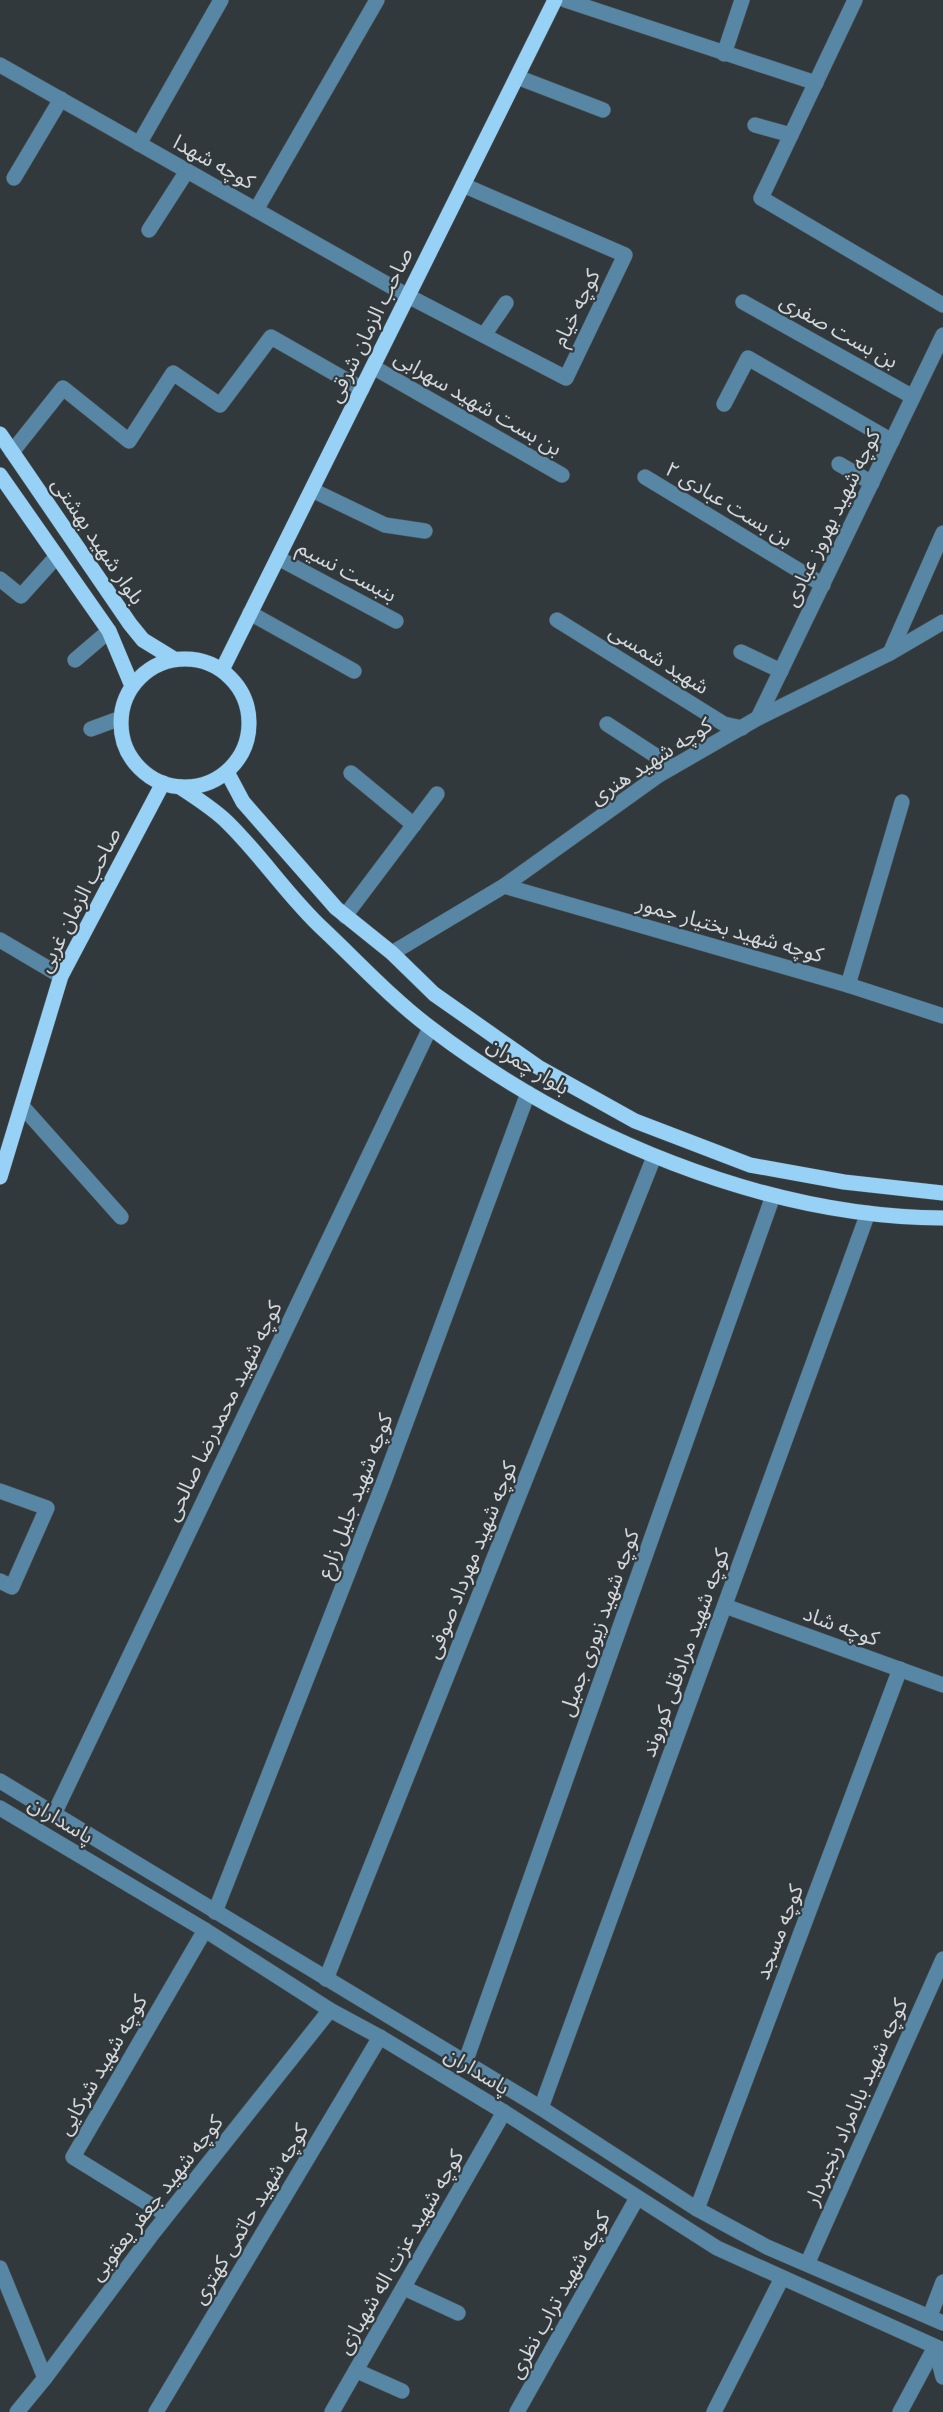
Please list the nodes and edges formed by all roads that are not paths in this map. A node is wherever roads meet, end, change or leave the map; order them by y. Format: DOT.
graph roads {
  1 [pos="221,0"];
  2 [pos="377,0"];
  3 [pos="555,0"];
  4 [pos="566,0"];
  5 [pos="742,0"];
  6 [pos="855,0"];
  7 [pos="724,54"];
  8 [pos="0,65"];
  9 [pos="517,77"];
  10 [pos="816,83"];
  11 [pos="61,99"];
  12 [pos="603,110"];
  13 [pos="755,125"];
  14 [pos="791,135"];
  15 [pos="139,144"];
  16 [pos="187,171"];
  17 [pos="14,178"];
  18 [pos="463,185"];
  19 [pos="256,210"];
  20 [pos="150,230"];
  21 [pos="408,296"];
  22 [pos="743,302"];
  23 [pos="506,303"];
  24 [pos="943,305"];
  25 [pos="484,335"];
  26 [pos="943,337"];
  27 [pos="373,367"];
  28 [pos="362,389"];
  29 [pos="913,397"];
  30 [pos="724,404"];
  31 [pos="0,434"];
  32 [pos="892,441"];
  33 [pos="12,452"];
  34 [pos="839,464"];
  35 [pos="0,475"];
  36 [pos="562,475"];
  37 [pos="645,477"];
  38 [pos="872,483"];
  39 [pos="312,490"];
  40 [pos="425,531"];
  41 [pos="943,533"];
  42 [pos="57,556"];
  43 [pos="278,558"];
  44 [pos="0,579"];
  45 [pos="823,585"];
  46 [pos="250,613"];
  47 [pos="557,620"];
  48 [pos="396,621"];
  49 [pos="943,622"];
  50 [pos="109,631"];
  51 [pos="741,652"];
  52 [pos="890,653"];
  53 [pos="174,659"];
  54 [pos="75,660"];
  55 [pos="222,670"];
  56 [pos="354,671"];
  57 [pos="781,671"];
  58 [pos="132,686"];
  59 [pos="121,718"];
  60 [pos="758,718"];
  61 [pos="607,724"];
  62 [pos="741,728"];
  63 [pos="91,729"];
  64 [pos="673,767"];
  65 [pos="227,772"];
  66 [pos="351,773"];
  67 [pos="164,783"];
  68 [pos="180,787"];
  69 [pos="437,794"];
  70 [pos="902,802"];
  71 [pos="414,825"];
  72 [pos="504,886"];
  73 [pos="345,916"];
  74 [pos="0,940"];
  75 [pos="392,953"];
  76 [pos="62,976"];
  77 [pos="848,985"];
  78 [pos="943,1016"];
  79 [pos="430,1028"];
  80 [pos="528,1093"];
  81 [pos="22,1106"];
  82 [pos="654,1157"];
  83 [pos="0,1177"];
  84 [pos="943,1192"];
  85 [pos="773,1196"];
  86 [pos="868,1214"];
  87 [pos="121,1217"];
  88 [pos="943,1218"];
  89 [pos="0,1491"];
  90 [pos="6,1584"];
  91 [pos="725,1606"];
  92 [pos="900,1669"];
  93 [pos="943,1685"];
  94 [pos="0,1781"];
  95 [pos="0,1808"];
  96 [pos="55,1812"];
  97 [pos="215,1912"];
  98 [pos="205,1930"];
  99 [pos="943,1959"];
  100 [pos="326,1979"];
  101 [pos="330,2010"];
  102 [pos="380,2037"];
  103 [pos="465,2063"];
  104 [pos="541,2108"];
  105 [pos="504,2112"];
  106 [pos="637,2198"];
  107 [pos="697,2209"];
  108 [pos="167,2216"];
  109 [pos="808,2262"];
  110 [pos="0,2268"];
  111 [pos="782,2278"];
  112 [pos="943,2282"];
  113 [pos="404,2288"];
  114 [pos="458,2313"];
  115 [pos="936,2319"];
  116 [pos="939,2349"];
  117 [pos="357,2371"];
  118 [pos="943,2377"];
  119 [pos="45,2378"];
  120 [pos="402,2391"];
  121 [pos="17,2412"];
  122 [pos="156,2412"];
  123 [pos="332,2412"];
  124 [pos="517,2412"];
  125 [pos="714,2412"];
  126 [pos="900,2412"];
  1 -- 15 [label="street"];
  2 -- 19 [label="street"];
  3 -- 9 [label="main road, صاحب الزمان شرقی"];
  4 -- 7 [label="street"];
  5 -- 7 [label="street"];
  6 -- 10 [label="street"];
  7 -- 10 [label="street"];
  8 -- 11 [label="street, کوچه شهدا"];
  9 -- 12 [label="street"];
  9 -- 18 [label="main road, صاحب الزمان شرقی"];
  10 -- 14 [label="street"];
  11 -- 15 [label="street, کوچه شهدا"];
  11 -- 17 [label="street"];
  13 -- 14 [label="street"];
  14 -- 24 [label="street"];
  15 -- 16 [label="street, کوچه شهدا"];
  16 -- 19 [label="street, کوچه شهدا"];
  16 -- 20 [label="street"];
  18 -- 21 [label="main road, صاحب الزمان شرقی"];
  18 -- 25 [label="street, کوچه خیام"];
  19 -- 21 [label="street, کوچه شهدا"];
  21 -- 25 [label="street, کوچه خیام"];
  21 -- 27 [label="main road, صاحب الزمان شرقی"];
  22 -- 29 [label="street, بن بست صفری"];
  23 -- 25 [label="street"];
  26 -- 29 [label="street, کوچه شهید بهروز عبادی"];
  27 -- 28 [label="main road, صاحب الزمان شرقی"];
  27 -- 36 [label="street, بن بست شهید سهرابی"];
  28 -- 33 [label="street"];
  28 -- 39 [label="main road, صاحب الزمان شرقی"];
  29 -- 32 [label="street, کوچه شهید بهروز عبادی"];
  30 -- 32 [label="street"];
  31 -- 33 [label="main road, بلوار شهید بهشتی"];
  32 -- 38 [label="street, کوچه شهید بهروز عبادی"];
  33 -- 53 [label="main road, بلوار شهید بهشتی"];
  34 -- 38 [label="street"];
  35 -- 42 [label="main road, بلوار شهید بهشتی"];
  37 -- 45 [label="street, بن بست عبادی ۲"];
  38 -- 45 [label="street, کوچه شهید بهروز عبادی"];
  39 -- 40 [label="street"];
  39 -- 43 [label="main road, صاحب الزمان شرقی"];
  41 -- 52 [label="street"];
  42 -- 44 [label="street"];
  42 -- 50 [label="main road, بلوار شهید بهشتی"];
  43 -- 46 [label="main road, صاحب الزمان شرقی"];
  43 -- 48 [label="street, بنبست نسیم"];
  45 -- 57 [label="street, کوچه شهید بهروز عبادی"];
  46 -- 55 [label="main road, صاحب الزمان شرقی"];
  46 -- 56 [label="street"];
  47 -- 62 [label="street, شهید شمسی"];
  49 -- 52 [label="street, کوچه شهید هنری"];
  50 -- 54 [label="street"];
  50 -- 58 [label="main road, بلوار شهید بهشتی"];
  51 -- 57 [label="street"];
  52 -- 60 [label="street, کوچه شهید هنری"];
  53 -- 55 [label="main road"];
  53 -- 58 [label="main road"];
  55 -- 65 [label="main road"];
  57 -- 60 [label="street, کوچه شهید بهروز عبادی"];
  58 -- 59 [label="main road"];
  59 -- 63 [label="street"];
  59 -- 67 [label="main road"];
  60 -- 62 [label="street, کوچه شهید هنری"];
  61 -- 64 [label="street"];
  62 -- 64 [label="street, کوچه شهید هنری"];
  64 -- 72 [label="street, کوچه شهید هنری"];
  65 -- 68 [label="main road"];
  65 -- 73 [label="main road, بلوار چمران"];
  66 -- 71 [label="street"];
  67 -- 68 [label="main road"];
  67 -- 76 [label="main road, صاحب الزمان غربی"];
  68 -- 79 [label="main road, بلوار چمران"];
  69 -- 71 [label="street"];
  70 -- 77 [label="street"];
  71 -- 73 [label="street"];
  72 -- 75 [label="street, کوچه شهید هنری"];
  72 -- 77 [label="street, کوچه شهید بختیار جمور"];
  73 -- 75 [label="main road, بلوار چمران"];
  74 -- 76 [label="street"];
  75 -- 84 [label="main road, بلوار چمران"];
  76 -- 81 [label="main road, صاحب الزمان غربی"];
  77 -- 78 [label="street, کوچه شهید بختیار جمور"];
  79 -- 80 [label="main road, بلوار چمران"];
  79 -- 96 [label="street, کوچه شهید محمدرضا صالحی"];
  80 -- 82 [label="main road, بلوار چمران"];
  80 -- 97 [label="street, کوچه شهید جلیل زارع"];
  81 -- 83 [label="main road, صاحب الزمان غربی"];
  81 -- 87 [label="street"];
  82 -- 85 [label="main road, بلوار چمران"];
  82 -- 100 [label="street, کوچه شهید مهرداد صوفی"];
  85 -- 86 [label="main road, بلوار چمران"];
  85 -- 103 [label="street, کوچه شهید زیوری جمیل"];
  86 -- 88 [label="main road, بلوار چمران"];
  86 -- 91 [label="street, کوچه شهید مرادقلی کوروند"];
  89 -- 90 [label="street"];
  91 -- 92 [label="street, کوچه شاد"];
  91 -- 104 [label="street, کوچه شهید مرادقلی کوروند"];
  92 -- 93 [label="street, کوچه شاد"];
  92 -- 107 [label="street, کوچه مسجد"];
  94 -- 96 [label="street, پاسداران"];
  95 -- 98 [label="street, پاسداران"];
  96 -- 97 [label="street, پاسداران"];
  97 -- 100 [label="street, پاسداران"];
  98 -- 101 [label="street, پاسداران"];
  98 -- 108 [label="street, کوچه شهید شرکایی"];
  99 -- 109 [label="street, کوچه شهید بابامراد رنجبردار"];
  100 -- 103 [label="street, پاسداران"];
  101 -- 102 [label="street, پاسداران"];
  101 -- 108 [label="street, کوچه شهید جعفر یعقوبی"];
  102 -- 105 [label="street, پاسداران"];
  102 -- 122 [label="street, کوچه شهید حاتمی کهتری"];
  103 -- 104 [label="street, پاسداران"];
  104 -- 107 [label="street, پاسداران"];
  105 -- 106 [label="street, پاسداران"];
  105 -- 113 [label="street, کوچه شهید عزت اله شهبازی"];
  106 -- 111 [label="street, پاسداران"];
  106 -- 124 [label="street, کوچه شهید تراب نظری"];
  107 -- 109 [label="street, پاسداران"];
  108 -- 119 [label="street, کوچه شهید جعفر یعقوبی"];
  109 -- 115 [label="street, پاسداران"];
  110 -- 119 [label="street"];
  111 -- 116 [label="street, پاسداران"];
  111 -- 125 [label="street"];
  112 -- 115 [label="street"];
  113 -- 114 [label="street"];
  113 -- 117 [label="street, کوچه شهید عزت اله شهبازی"];
  116 -- 118 [label="street"];
  116 -- 126 [label="street"];
  117 -- 120 [label="street"];
  117 -- 123 [label="street, کوچه شهید عزت اله شهبازی"];
  119 -- 121 [label="street, کوچه شهید جعفر یعقوبی"];
}
